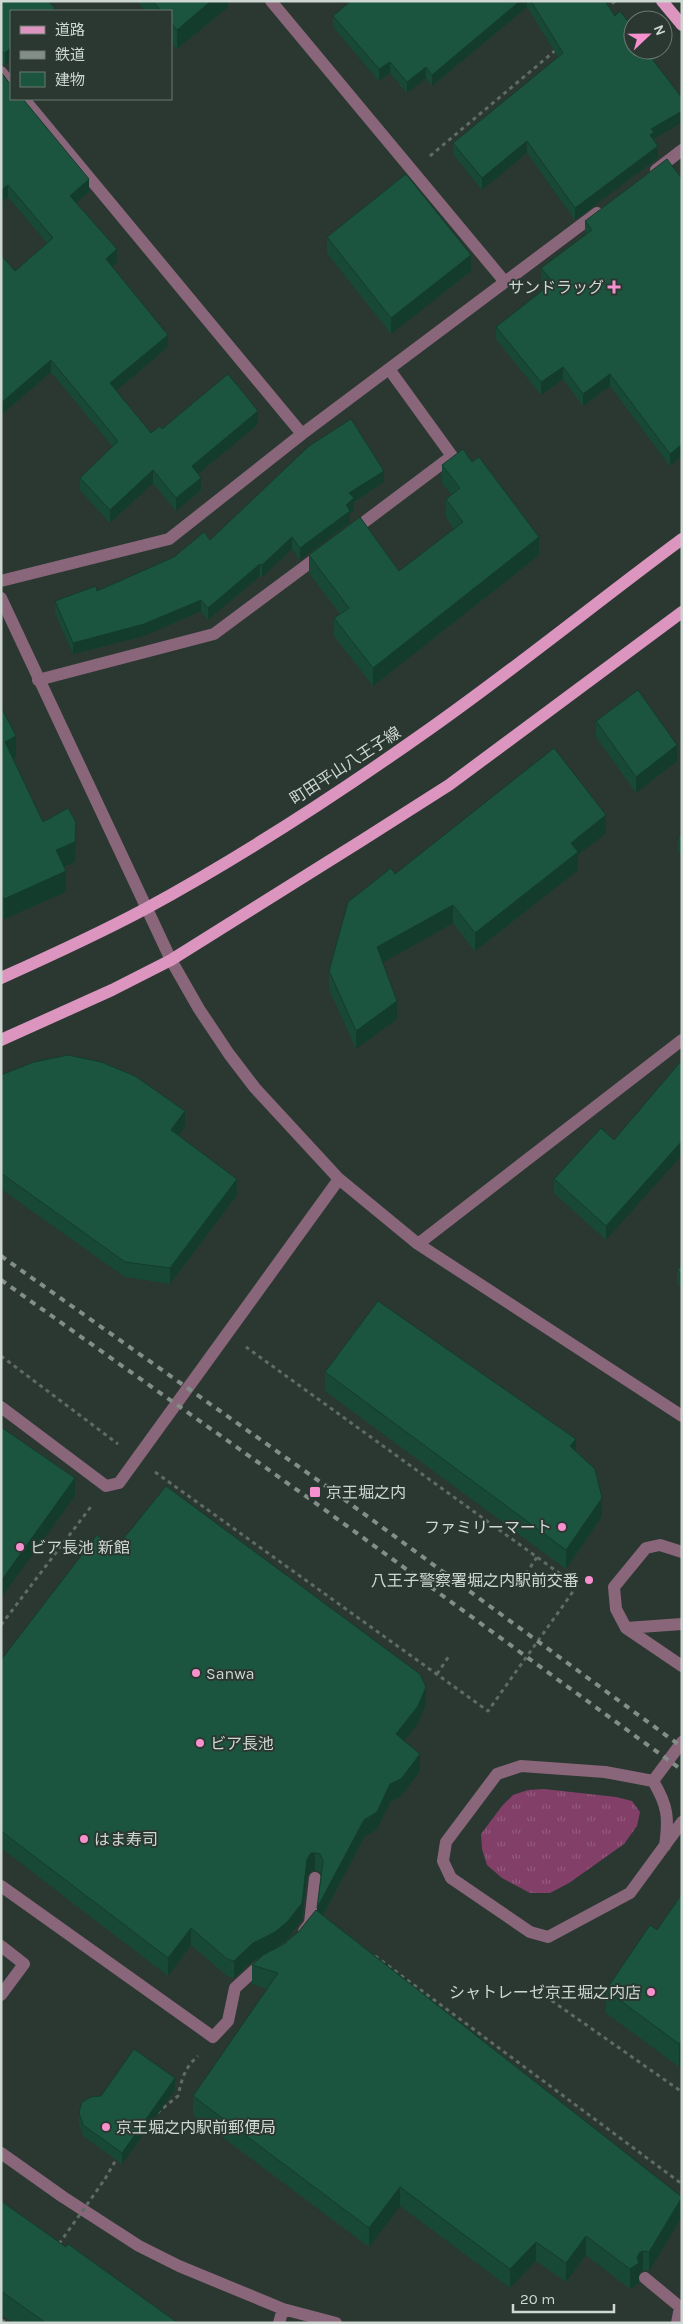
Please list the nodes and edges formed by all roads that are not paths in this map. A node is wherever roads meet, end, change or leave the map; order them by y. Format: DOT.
graph roads {
  1 [pos="271,1"];
  2 [pos="662,1"];
  3 [pos="682,24"];
  4 [pos="1,72"];
  5 [pos="10,83"];
  6 [pos="25,100"];
  7 [pos="682,150"];
  8 [pos="643,179"];
  9 [pos="605,207"];
  10 [pos="505,282"];
  11 [pos="389,369"];
  12 [pos="302,434"];
  13 [pos="682,539"];
  14 [pos="1,581"];
  15 [pos="1,598"];
  16 [pos="682,612"];
  17 [pos="38,680"];
  18 [pos="146,909"];
  19 [pos="171,960"];
  20 [pos="1,978"];
  21 [pos="1,1040"];
  22 [pos="682,1040"];
  23 [pos="339,1179"];
  24 [pos="418,1244"];
  25 [pos="1,1407"];
  26 [pos="682,1416"];
  27 [pos="682,1552"];
  28 [pos="682,1624"];
  29 [pos="626,1628"];
  30 [pos="682,1666"];
  31 [pos="682,1742"];
  32 [pos="653,1781"];
  33 [pos="682,1822"];
  34 [pos="665,1846"];
  35 [pos="315,1878"];
  36 [pos="1,1886"];
  37 [pos="294,1944"];
  38 [pos="1,1946"];
  39 [pos="280,1956"];
  40 [pos="3,1991"];
  41 [pos="1,2153"];
  42 [pos="645,2278"];
  43 [pos="283,2309"];
  44 [pos="280,2323"];
  45 [pos="336,2323"];
  46 [pos="677,2323"];
  1 -- 10 [label="street"];
  2 -- 3 [label="main road"];
  4 -- 5 [label="street"];
  6 -- 12 [label="street"];
  7 -- 8 [label="street"];
  9 -- 10 [label="street"];
  10 -- 11 [label="street"];
  11 -- 12 [label="street"];
  11 -- 17 [label="street"];
  12 -- 14 [label="street"];
  13 -- 18 [label="main road, 町田平山八王子線"];
  15 -- 17 [label="street"];
  16 -- 19 [label="main road"];
  17 -- 18 [label="street"];
  18 -- 19 [label="street"];
  18 -- 20 [label="main road, 町田平山八王子線"];
  19 -- 21 [label="main road"];
  19 -- 23 [label="street"];
  22 -- 24 [label="street"];
  23 -- 24 [label="street"];
  23 -- 25 [label="street"];
  24 -- 26 [label="street"];
  27 -- 29 [label="street"];
  28 -- 29 [label="street"];
  29 -- 30 [label="street"];
  31 -- 32 [label="street"];
  32 -- 34 [label="street"];
  32 -- 34 [label="street"];
  33 -- 34 [label="street"];
  35 -- 37 [label="street"];
  36 -- 39 [label="street"];
  38 -- 40 [label="street"];
  41 -- 43 [label="street"];
  42 -- 46 [label="street"];
  43 -- 44 [label="street"];
  43 -- 45 [label="street"];
}
